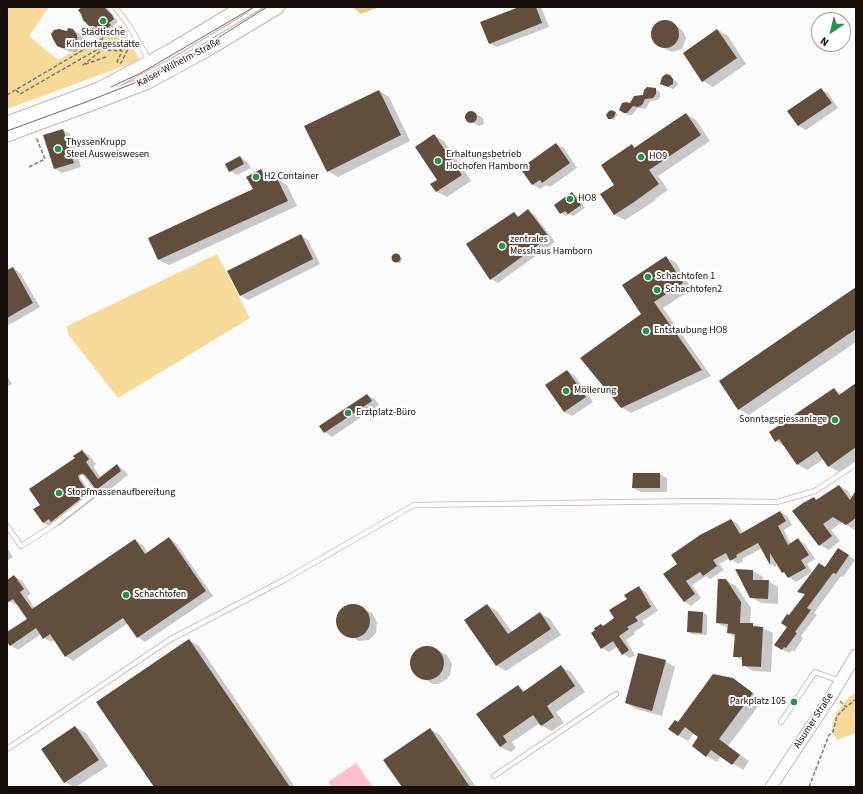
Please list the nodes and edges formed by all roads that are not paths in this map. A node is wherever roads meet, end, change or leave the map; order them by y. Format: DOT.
graph roads {
  1 [pos="114,7"];
  2 [pos="243,7"];
  3 [pos="278,7"];
  4 [pos="150,62"];
  5 [pos="7,123"];
  6 [pos="7,135"];
  7 [pos="856,464"];
  8 [pos="82,477"];
  9 [pos="7,526"];
  10 [pos="856,655"];
  11 [pos="840,681"];
  12 [pos="616,694"];
  13 [pos="781,722"];
  14 [pos="7,749"];
  15 [pos="494,776"];
  16 [pos="771,787"];
  1 -- 4 [label="lane"];
  2 -- 4 [label="main road, Kaiser-Wilhelm-Straße"];
  3 -- 6 [label="main road, Kaiser-Wilhelm-Straße"];
  4 -- 5 [label="main road, Kaiser-Wilhelm-Straße"];
  7 -- 14 [label="lane"];
  8 -- 9 [label="lane"];
  10 -- 11 [label="street, Alsumer Straße"];
  11 -- 13 [label="lane"];
  11 -- 16 [label="street, Alsumer Straße"];
  12 -- 15 [label="lane"];
}
